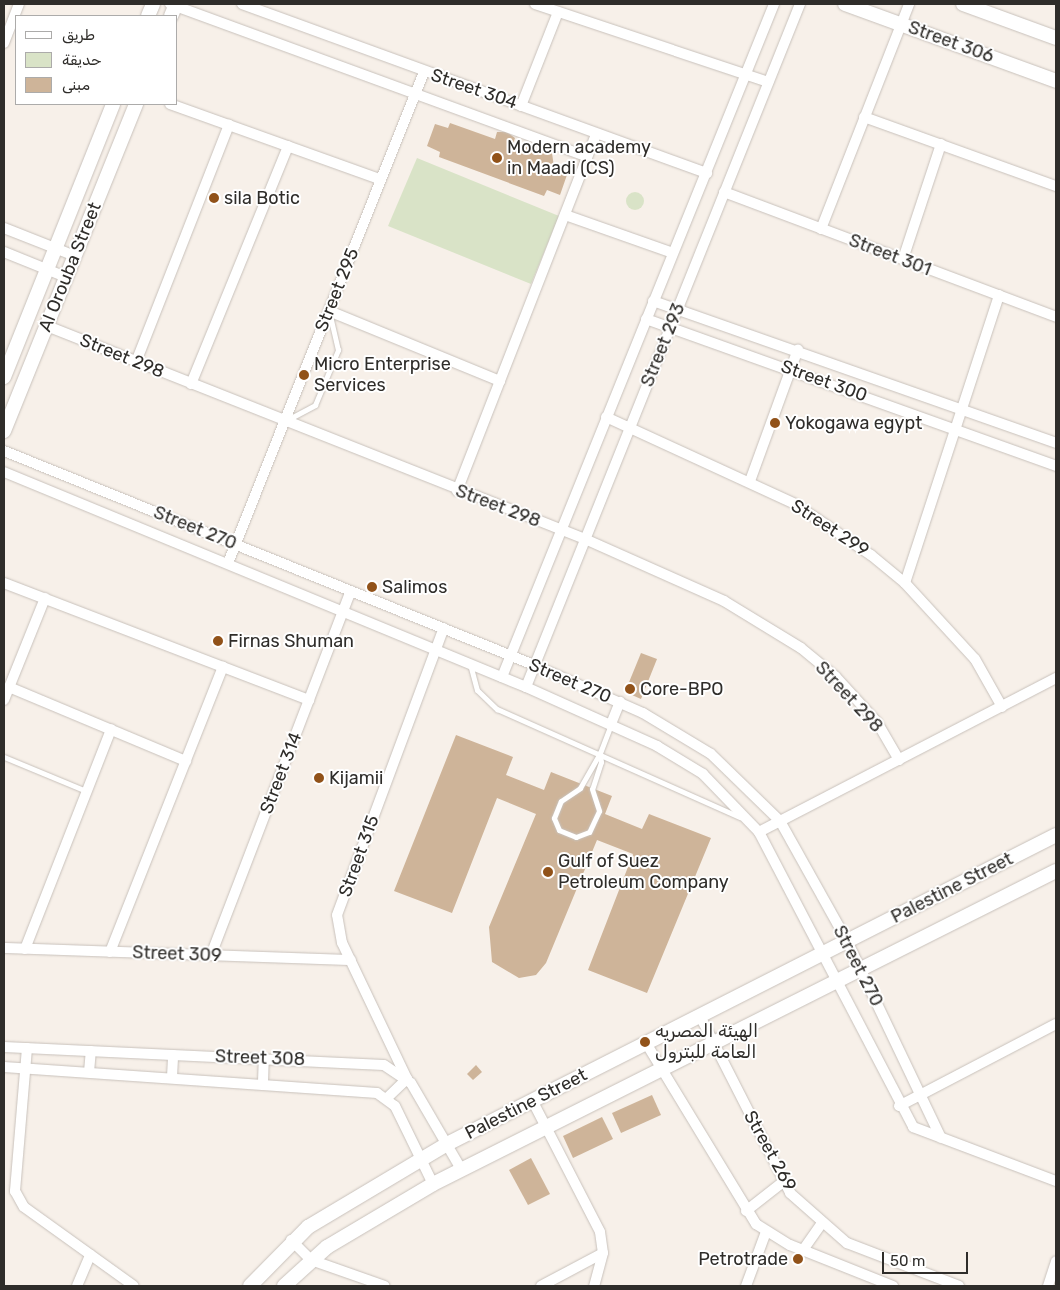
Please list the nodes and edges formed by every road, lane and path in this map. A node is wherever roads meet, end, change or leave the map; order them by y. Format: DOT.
graph roads {
  1 [pos="19,4"];
  2 [pos="242,4"];
  3 [pos="535,4"];
  4 [pos="774,4"];
  5 [pos="800,4"];
  6 [pos="845,4"];
  7 [pos="909,4"];
  8 [pos="962,4"];
  9 [pos="173,7"];
  10 [pos="558,12"];
  11 [pos="902,23"];
  12 [pos="1056,38"];
  13 [pos="4,43"];
  14 [pos="424,72"];
  15 [pos="745,74"];
  16 [pos="1056,80"];
  17 [pos="768,82"];
  18 [pos="414,95"];
  19 [pos="113,105"];
  20 [pos="136,105"];
  21 [pos="173,105"];
  22 [pos="521,106"];
  23 [pos="864,117"];
  24 [pos="229,125"];
  25 [pos="596,134"];
  26 [pos="942,144"];
  27 [pos="288,146"];
  28 [pos="587,157"];
  29 [pos="706,173"];
  30 [pos="380,179"];
  31 [pos="1056,186"];
  32 [pos="724,192"];
  33 [pos="564,215"];
  34 [pos="4,228"];
  35 [pos="821,229"];
  36 [pos="55,248"];
  37 [pos="4,252"];
  38 [pos="673,252"];
  39 [pos="75,256"];
  40 [pos="903,259"];
  41 [pos="46,269"];
  42 [pos="66,277"];
  43 [pos="999,295"];
  44 [pos="653,301"];
  45 [pos="677,310"];
  46 [pos="329,311"];
  47 [pos="1056,317"];
  48 [pos="646,319"];
  49 [pos="47,326"];
  50 [pos="670,328"];
  51 [pos="798,349"];
  52 [pos="136,362"];
  53 [pos="791,368"];
  54 [pos="4,377"];
  55 [pos="500,381"];
  56 [pos="191,384"];
  57 [pos="962,409"];
  58 [pos="606,417"];
  59 [pos="284,421"];
  60 [pos="630,427"];
  61 [pos="955,429"];
  62 [pos="4,430"];
  63 [pos="1056,443"];
  64 [pos="4,451"];
  65 [pos="1056,466"];
  66 [pos="4,472"];
  67 [pos="750,480"];
  68 [pos="458,490"];
  69 [pos="561,530"];
  70 [pos="585,539"];
  71 [pos="235,544"];
  72 [pos="228,563"];
  73 [pos="4,582"];
  74 [pos="905,583"];
  75 [pos="351,591"];
  76 [pos="45,598"];
  77 [pos="344,611"];
  78 [pos="444,628"];
  79 [pos="436,649"];
  80 [pos="510,656"];
  81 [pos="470,663"];
  82 [pos="534,666"];
  83 [pos="223,667"];
  84 [pos="502,676"];
  85 [pos="1056,678"];
  86 [pos="9,686"];
  87 [pos="526,686"];
  88 [pos="4,700"];
  89 [pos="310,700"];
  90 [pos="620,702"];
  91 [pos="1002,707"];
  92 [pos="611,724"];
  93 [pos="110,729"];
  94 [pos="600,753"];
  95 [pos="4,757"];
  96 [pos="899,760"];
  97 [pos="186,761"];
  98 [pos="580,788"];
  99 [pos="86,791"];
  100 [pos="592,792"];
  101 [pos="751,821"];
  102 [pos="780,821"];
  103 [pos="759,832"];
  104 [pos="1056,835"];
  105 [pos="1056,872"];
  106 [pos="847,941"];
  107 [pos="4,948"];
  108 [pos="25,949"];
  109 [pos="110,952"];
  110 [pos="824,952"];
  111 [pos="212,955"];
  112 [pos="351,960"];
  113 [pos="861,968"];
  114 [pos="838,979"];
  115 [pos="700,1016"];
  116 [pos="1056,1024"];
  117 [pos="713,1042"];
  118 [pos="646,1043"];
  119 [pos="4,1047"];
  120 [pos="28,1048"];
  121 [pos="91,1051"];
  122 [pos="173,1055"];
  123 [pos="264,1059"];
  124 [pos="4,1067"];
  125 [pos="28,1068"];
  126 [pos="660,1068"];
  127 [pos="89,1072"];
  128 [pos="172,1077"];
  129 [pos="407,1079"];
  130 [pos="263,1082"];
  131 [pos="920,1093"];
  132 [pos="387,1098"];
  133 [pos="532,1100"];
  134 [pos="899,1106"];
  135 [pos="546,1126"];
  136 [pos="942,1138"];
  137 [pos="447,1144"];
  138 [pos="421,1159"];
  139 [pos="461,1170"];
  140 [pos="1056,1181"];
  141 [pos="783,1182"];
  142 [pos="433,1184"];
  143 [pos="746,1211"];
  144 [pos="821,1224"];
  145 [pos="766,1232"];
  146 [pos="291,1240"];
  147 [pos="803,1250"];
  148 [pos="603,1253"];
  149 [pos="90,1255"];
  150 [pos="311,1260"];
  151 [pos="1056,1261"];
  152 [pos="78,1286"];
  153 [pos="134,1286"];
  154 [pos="250,1286"];
  155 [pos="284,1286"];
  156 [pos="385,1286"];
  157 [pos="541,1286"];
  158 [pos="594,1286"];
  159 [pos="746,1286"];
  160 [pos="892,1286"];
  161 [pos="959,1286"];
  162 [pos="1048,1286"];
  1 -- 13 [label="street"];
  2 -- 14 [label="street, Street 304"];
  3 -- 10 [label="street"];
  4 -- 15 [label="street, Street 293"];
  5 -- 17 [label="street, Street 293"];
  6 -- 11 [label="street, Street 306"];
  7 -- 11 [label="street"];
  8 -- 12 [label="street"];
  9 -- 18 [label="street, Street 304"];
  10 -- 15 [label="street"];
  10 -- 22 [label="street"];
  11 -- 16 [label="street, Street 306"];
  11 -- 23 [label="street"];
  14 -- 18 [label="street, Street 295"];
  14 -- 22 [label="street, Street 304"];
  15 -- 17 [label="street"];
  15 -- 29 [label="street, Street 293"];
  17 -- 32 [label="street, Street 293"];
  18 -- 28 [label="street, Street 304"];
  18 -- 30 [label="street, Street 295"];
  19 -- 36 [label="street, Al Orouba Street"];
  20 -- 39 [label="street, Al Orouba Street"];
  21 -- 24 [label="street"];
  22 -- 25 [label="street, Street 304"];
  23 -- 26 [label="street"];
  23 -- 35 [label="street"];
  24 -- 27 [label="street"];
  24 -- 52 [label="street"];
  25 -- 28 [label="street"];
  25 -- 29 [label="street, Street 304"];
  26 -- 31 [label="street"];
  26 -- 40 [label="street"];
  27 -- 30 [label="street"];
  27 -- 56 [label="street"];
  28 -- 33 [label="street"];
  29 -- 38 [label="street, Street 293"];
  30 -- 46 [label="street, Street 295"];
  32 -- 35 [label="street, Street 301"];
  32 -- 45 [label="street, Street 293"];
  33 -- 38 [label="street"];
  33 -- 55 [label="street"];
  34 -- 36 [label="street"];
  35 -- 40 [label="street, Street 301"];
  36 -- 39 [label="street"];
  36 -- 41 [label="street, Al Orouba Street"];
  37 -- 41 [label="street"];
  38 -- 44 [label="street, Street 293"];
  39 -- 42 [label="street, Al Orouba Street"];
  40 -- 43 [label="street, Street 301"];
  41 -- 42 [label="street"];
  41 -- 54 [label="street, Al Orouba Street"];
  42 -- 49 [label="street, Al Orouba Street"];
  43 -- 47 [label="street, Street 301"];
  43 -- 57 [label="street"];
  44 -- 45 [label="street, Street 300"];
  44 -- 48 [label="street, Street 293"];
  45 -- 50 [label="street, Street 293"];
  45 -- 51 [label="street, Street 300"];
  46 -- 55 [label="street"];
  46 -- 59 [label="street, Street 295"];
  46 -- 59 [label="lane"];
  48 -- 50 [label="street, Street 300"];
  48 -- 58 [label="street, Street 293"];
  49 -- 52 [label="street, Street 298"];
  49 -- 62 [label="street, Al Orouba Street"];
  50 -- 53 [label="street, Street 300"];
  50 -- 60 [label="street, Street 293"];
  51 -- 53 [label="street"];
  51 -- 57 [label="street, Street 300"];
  52 -- 56 [label="street, Street 298"];
  53 -- 61 [label="street, Street 300"];
  53 -- 67 [label="street"];
  55 -- 68 [label="street"];
  56 -- 59 [label="street, Street 298"];
  57 -- 61 [label="street"];
  57 -- 63 [label="street, Street 300"];
  58 -- 60 [label="street, Street 299"];
  58 -- 69 [label="street, Street 293"];
  59 -- 68 [label="street, Street 298"];
  59 -- 71 [label="street, Street 295"];
  60 -- 67 [label="street, Street 299"];
  60 -- 70 [label="street, Street 293"];
  61 -- 65 [label="street, Street 300"];
  61 -- 74 [label="street"];
  64 -- 71 [label="street, Street 270"];
  66 -- 72 [label="street, Street 270"];
  67 -- 74 [label="street, Street 299"];
  68 -- 69 [label="street, Street 298"];
  69 -- 70 [label="street, Street 298"];
  69 -- 80 [label="street, Street 293"];
  70 -- 82 [label="street, Street 293"];
  70 -- 96 [label="street, Street 298"];
  71 -- 72 [label="street, Street 295"];
  71 -- 75 [label="street, Street 270"];
  72 -- 77 [label="street, Street 270"];
  73 -- 76 [label="street"];
  74 -- 91 [label="street, Street 299"];
  75 -- 77 [label="street, Street 314"];
  75 -- 78 [label="street, Street 270"];
  76 -- 83 [label="street"];
  76 -- 86 [label="street"];
  77 -- 79 [label="street, Street 270"];
  77 -- 89 [label="street, Street 314"];
  78 -- 79 [label="street, Street 315"];
  78 -- 80 [label="street, Street 270"];
  79 -- 81 [label="street, Street 270"];
  79 -- 112 [label="street, Street 315"];
  80 -- 82 [label="street, Street 270"];
  80 -- 84 [label="street, Street 293"];
  81 -- 84 [label="street, Street 270"];
  81 -- 94 [label="lane"];
  82 -- 87 [label="street, Street 293"];
  82 -- 90 [label="street, Street 270"];
  83 -- 89 [label="street"];
  83 -- 97 [label="street"];
  84 -- 87 [label="street, Street 270"];
  85 -- 91 [label="street"];
  86 -- 88 [label="street"];
  86 -- 93 [label="street"];
  87 -- 92 [label="street, Street 270"];
  89 -- 111 [label="street, Street 314"];
  90 -- 92 [label="street"];
  90 -- 102 [label="street, Street 270"];
  91 -- 96 [label="street"];
  92 -- 94 [label="lane"];
  92 -- 101 [label="street, Street 270"];
  93 -- 97 [label="street"];
  93 -- 99 [label="street"];
  94 -- 98 [label="lane"];
  94 -- 100 [label="lane"];
  94 -- 101 [label="lane"];
  95 -- 99 [label="lane"];
  96 -- 102 [label="street"];
  97 -- 109 [label="street"];
  98 -- 100 [label="lane"];
  98 -- 100 [label="lane"];
  99 -- 108 [label="street"];
  101 -- 103 [label="street, Street 270"];
  102 -- 103 [label="street"];
  102 -- 106 [label="street, Street 270"];
  103 -- 110 [label="street, Street 270"];
  104 -- 106 [label="street, Palestine Street"];
  105 -- 113 [label="street, Palestine Street"];
  106 -- 110 [label="street, Palestine Street"];
  106 -- 113 [label="street, Street 270"];
  107 -- 108 [label="street, Street 309"];
  108 -- 109 [label="street, Street 309"];
  109 -- 111 [label="street, Street 309"];
  110 -- 114 [label="street, Street 270"];
  110 -- 115 [label="street, Palestine Street"];
  111 -- 112 [label="street, Street 309"];
  112 -- 129 [label="street, Street 315"];
  113 -- 114 [label="street, Palestine Street"];
  113 -- 131 [label="street, Street 270"];
  114 -- 117 [label="street, Palestine Street"];
  114 -- 134 [label="street, Street 270"];
  115 -- 117 [label="street, Street 269"];
  115 -- 118 [label="street, Palestine Street"];
  116 -- 131 [label="street"];
  117 -- 126 [label="street, Palestine Street"];
  117 -- 141 [label="street, Street 269"];
  118 -- 126 [label="street"];
  118 -- 133 [label="street, Palestine Street"];
  119 -- 120 [label="street, Street 308"];
  120 -- 121 [label="street, Street 308"];
  120 -- 125 [label="street"];
  121 -- 122 [label="street, Street 308"];
  121 -- 127 [label="street"];
  122 -- 123 [label="street, Street 308"];
  122 -- 128 [label="street"];
  123 -- 129 [label="street, Street 308"];
  123 -- 130 [label="street"];
  124 -- 125 [label="street, Street 308"];
  125 -- 127 [label="street, Street 308"];
  125 -- 149 [label="street"];
  126 -- 135 [label="street, Palestine Street"];
  126 -- 143 [label="street"];
  127 -- 128 [label="street, Street 308"];
  128 -- 130 [label="street, Street 308"];
  129 -- 132 [label="street"];
  129 -- 137 [label="street, Street 308"];
  130 -- 132 [label="street, Street 308"];
  131 -- 134 [label="street"];
  131 -- 136 [label="street, Street 270"];
  132 -- 138 [label="street"];
  133 -- 135 [label="street"];
  133 -- 137 [label="street, Palestine Street"];
  134 -- 136 [label="street, Street 270"];
  135 -- 139 [label="street, Palestine Street"];
  135 -- 148 [label="street"];
  136 -- 140 [label="street, Street 270"];
  137 -- 138 [label="street, Palestine Street"];
  137 -- 139 [label="street, Street 308"];
  138 -- 142 [label="street"];
  138 -- 146 [label="street, Palestine Street"];
  139 -- 142 [label="street, Palestine Street"];
  141 -- 143 [label="street"];
  141 -- 144 [label="street, Street 269"];
  142 -- 150 [label="street, Palestine Street"];
  143 -- 145 [label="street"];
  144 -- 147 [label="street"];
  144 -- 161 [label="street, Street 269"];
  145 -- 147 [label="street"];
  145 -- 159 [label="street"];
  146 -- 150 [label="street"];
  146 -- 154 [label="street, Palestine Street"];
  147 -- 160 [label="street"];
  148 -- 157 [label="street"];
  148 -- 158 [label="street"];
  149 -- 152 [label="street"];
  149 -- 153 [label="street"];
  150 -- 155 [label="street, Palestine Street"];
  150 -- 156 [label="street"];
  151 -- 162 [label="street"];
}
